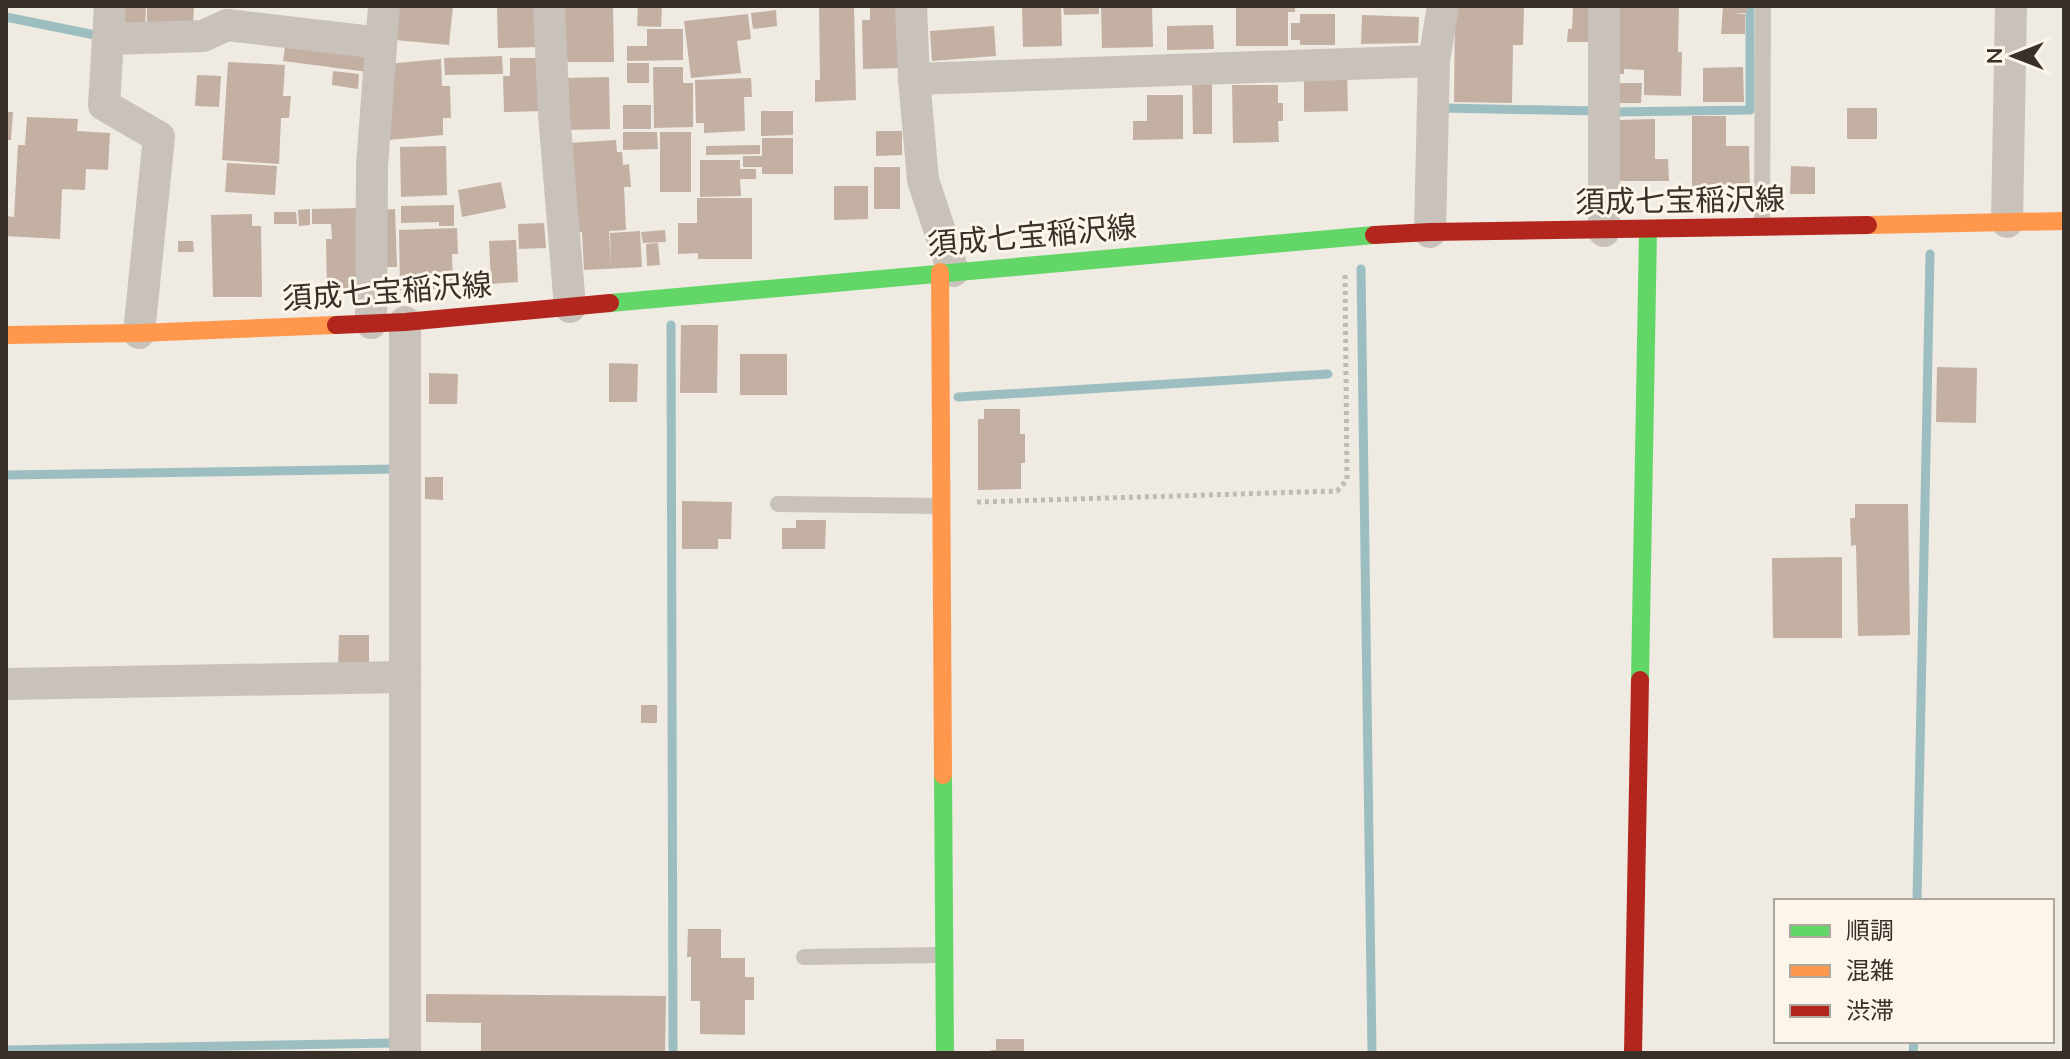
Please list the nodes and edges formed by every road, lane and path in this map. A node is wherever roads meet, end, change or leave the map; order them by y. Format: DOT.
graph roads {
  1 [pos="110,6"];
  2 [pos="384,6"];
  3 [pos="549,6"];
  4 [pos="911,6"];
  5 [pos="1443,6"];
  6 [pos="1604,6"];
  7 [pos="1763,6"];
  8 [pos="2011,6"];
  9 [pos="108,39"];
  10 [pos="380,43"];
  11 [pos="1434,61"];
  12 [pos="914,79"];
  13 [pos="2064,221"];
  14 [pos="2007,222"];
  15 [pos="1762,227"];
  16 [pos="1648,230"];
  17 [pos="1604,231"];
  18 [pos="1430,232"];
  19 [pos="1344,237"];
  20 [pos="946,272"];
  21 [pos="570,307"];
  22 [pos="405,322"];
  23 [pos="371,323"];
  24 [pos="139,333"];
  25 [pos="6,335"];
  26 [pos="778,504"];
  27 [pos="942,505"];
  28 [pos="405,677"];
  29 [pos="6,684"];
  30 [pos="944,955"];
  31 [pos="804,957"];
  32 [pos="405,1053"];
  33 [pos="945,1053"];
  34 [pos="1633,1053"];
  1 -- 9 [label="street"];
  2 -- 10 [label="street"];
  3 -- 21 [label="street"];
  4 -- 12 [label="street"];
  5 -- 11 [label="street"];
  6 -- 17 [label="street"];
  7 -- 15 [label="lane"];
  8 -- 14 [label="street"];
  9 -- 10 [label="street"];
  9 -- 24 [label="street"];
  10 -- 23 [label="street"];
  11 -- 12 [label="street"];
  11 -- 18 [label="street"];
  12 -- 20 [label="street"];
  13 -- 14 [label="main road, 須成七宝稲沢線"];
  14 -- 15 [label="main road, 須成七宝稲沢線"];
  15 -- 16 [label="main road, 須成七宝稲沢線"];
  16 -- 17 [label="main road, 須成七宝稲沢線"];
  16 -- 34 [label="main road"];
  17 -- 18 [label="main road, 須成七宝稲沢線"];
  18 -- 19 [label="main road, 須成七宝稲沢線"];
  19 -- 20 [label="main road, 須成七宝稲沢線"];
  19 -- 27 [label="path"];
  20 -- 21 [label="main road, 須成七宝稲沢線"];
  20 -- 27 [label="main road"];
  21 -- 22 [label="main road, 須成七宝稲沢線"];
  22 -- 23 [label="main road, 須成七宝稲沢線"];
  22 -- 28 [label="street"];
  23 -- 24 [label="main road, 須成七宝稲沢線"];
  24 -- 25 [label="main road, 須成七宝稲沢線"];
  26 -- 27 [label="lane"];
  27 -- 30 [label="main road"];
  28 -- 29 [label="street"];
  28 -- 32 [label="street"];
  30 -- 31 [label="lane"];
  30 -- 33 [label="main road"];
}
